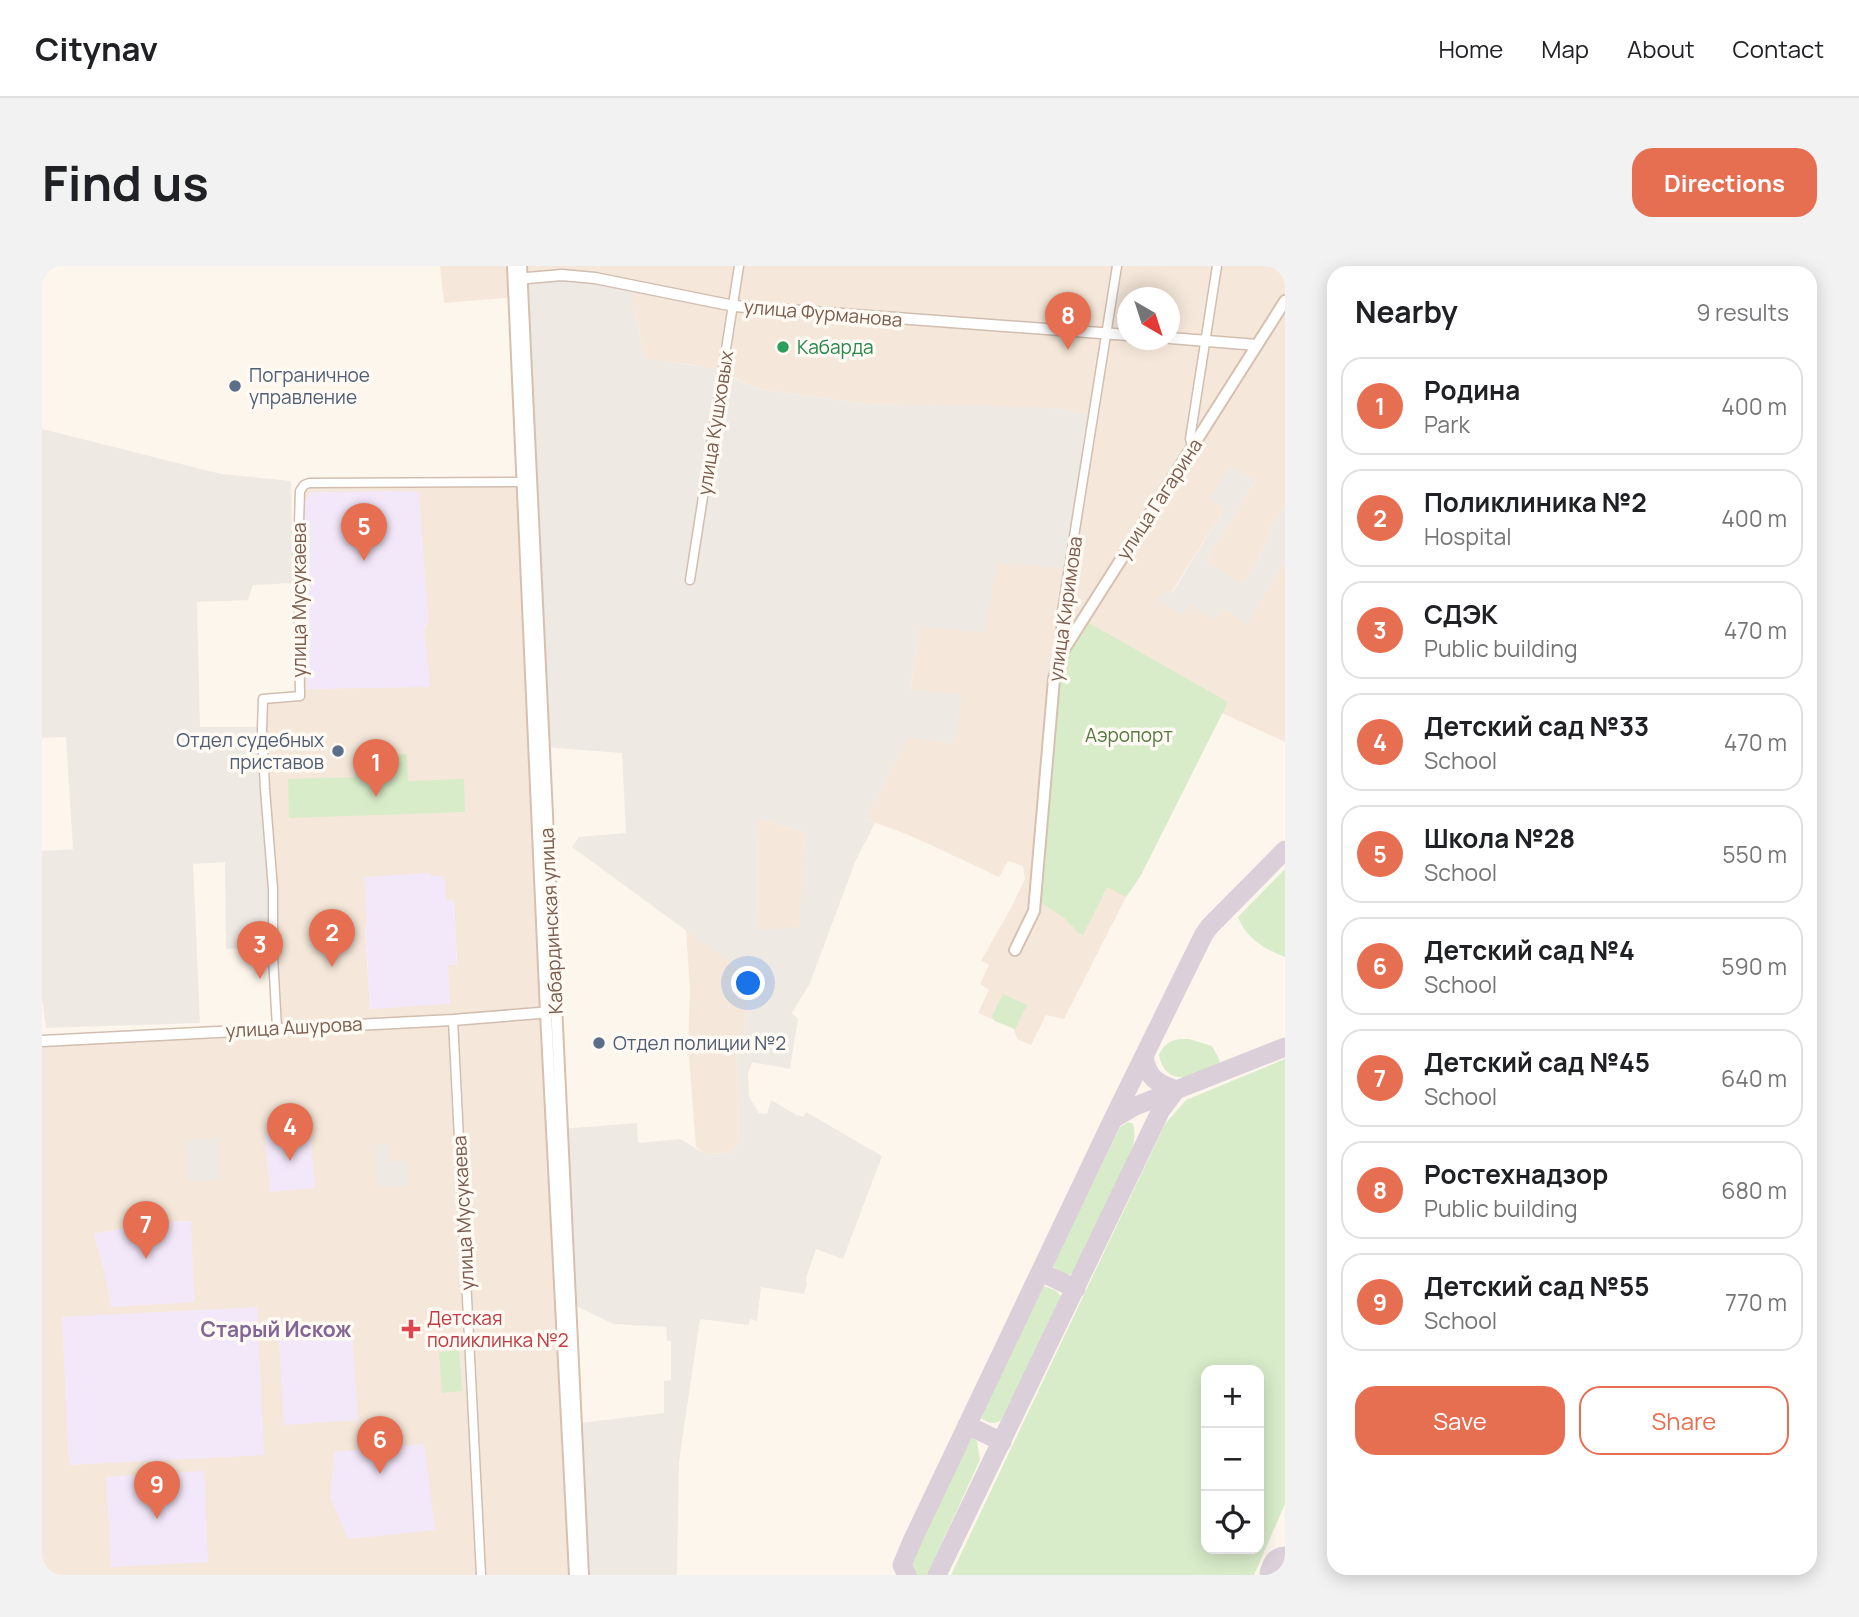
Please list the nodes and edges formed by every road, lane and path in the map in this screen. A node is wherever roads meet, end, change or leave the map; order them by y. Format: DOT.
graph roads {
  1 [pos="513,266"];
  2 [pos="520,266"];
  3 [pos="739,266"];
  4 [pos="1117,266"];
  5 [pos="1217,266"];
  6 [pos="517,279"];
  7 [pos="1285,301"];
  8 [pos="734,306"];
  9 [pos="1107,333"];
  10 [pos="1117,334"];
  11 [pos="1180,339"];
  12 [pos="1206,341"];
  13 [pos="1257,345"];
  14 [pos="1192,446"];
  15 [pos="527,482"];
  16 [pos="690,580"];
  17 [pos="1060,654"];
  18 [pos="1016,950"];
  19 [pos="551,1012"];
  20 [pos="453,1020"];
  21 [pos="277,1028"];
  22 [pos="42,1041"];
  23 [pos="481,1575"];
  24 [pos="575,1575"];
  25 [pos="583,1575"];
  1 -- 6 [label="main road, Кабардинская улица"];
  2 -- 6 [label="main road, Кабардинская улица"];
  3 -- 8 [label="street, улица Кушховых"];
  4 -- 9 [label="street, улица Киримова"];
  5 -- 12 [label="street"];
  6 -- 8 [label="street, улица Фурманова"];
  6 -- 15 [label="main road, Кабардинская улица"];
  7 -- 13 [label="main road, улица Гагарина"];
  8 -- 9 [label="street, улица Фурманова"];
  8 -- 16 [label="street, улица Кушховых"];
  9 -- 10 [label="street, улица Фурманова"];
  9 -- 17 [label="street, улица Киримова"];
  11 -- 12 [label="street"];
  12 -- 13 [label="street"];
  12 -- 14 [label="street"];
  13 -- 14 [label="main road, улица Гагарина"];
  14 -- 17 [label="main road, улица Гагарина"];
  15 -- 19 [label="main road, Кабардинская улица"];
  15 -- 21 [label="street, улица Мусукаева"];
  17 -- 18 [label="main road, улица Киримова"];
  19 -- 20 [label="street, улица Ашурова"];
  19 -- 24 [label="main road, Кабардинская улица"];
  19 -- 25 [label="main road, Кабардинская улица"];
  20 -- 21 [label="street, улица Ашурова"];
  20 -- 23 [label="street, улица Мусукаева"];
  21 -- 22 [label="street, улица Ашурова"];
}
